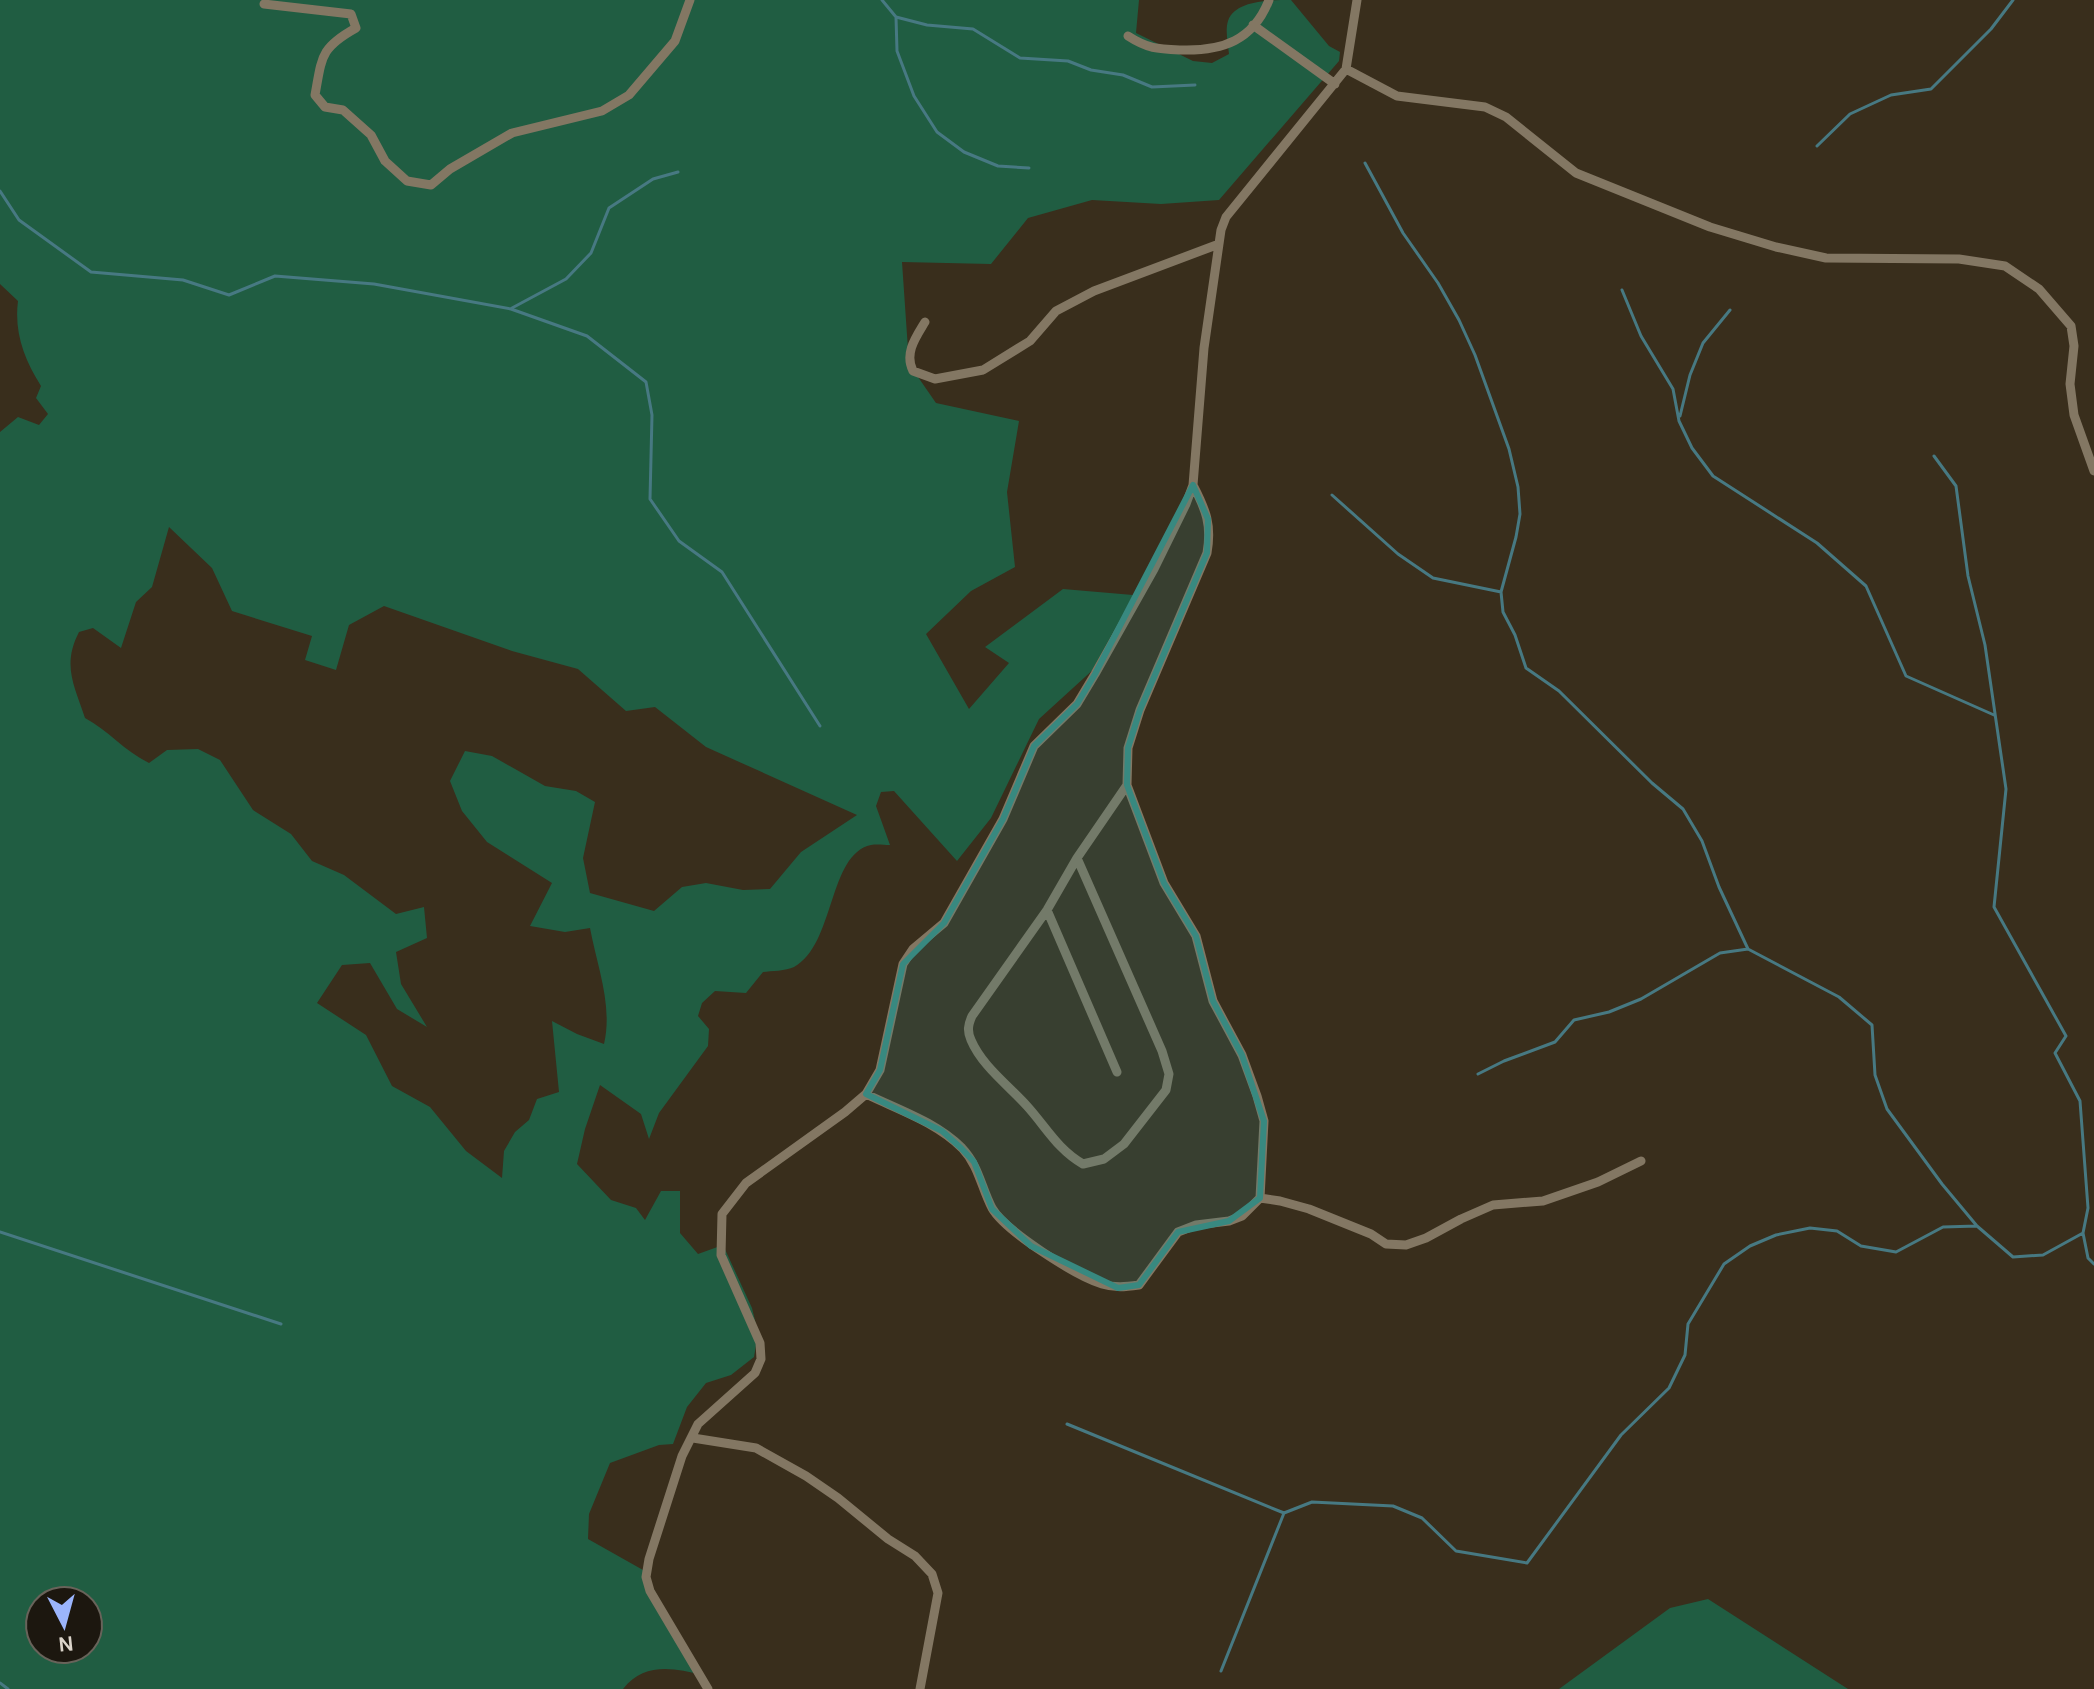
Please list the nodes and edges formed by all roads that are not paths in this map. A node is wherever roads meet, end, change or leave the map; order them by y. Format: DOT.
graph roads {
  1 [pos="690,0"];
  2 [pos="1269,0"];
  3 [pos="1357,0"];
  4 [pos="264,4"];
  5 [pos="1253,25"];
  6 [pos="1128,36"];
  7 [pos="1346,69"];
  8 [pos="1335,84"];
  9 [pos="1219,244"];
  10 [pos="925,322"];
  11 [pos="2094,471"];
  12 [pos="1193,485"];
  13 [pos="1127,785"];
  14 [pos="1077,858"];
  15 [pos="1047,910"];
  16 [pos="1117,1072"];
  17 [pos="866,1094"];
  18 [pos="1641,1161"];
  19 [pos="1260,1198"];
  20 [pos="693,1438"];
  21 [pos="708,1689"];
  22 [pos="920,1689"];
  1 -- 4 [label="street"];
  2 -- 5 [label="street"];
  3 -- 7 [label="street"];
  5 -- 6 [label="street"];
  5 -- 8 [label="street"];
  7 -- 8 [label="street"];
  7 -- 11 [label="street"];
  8 -- 9 [label="street"];
  9 -- 10 [label="street"];
  9 -- 12 [label="street"];
  12 -- 13 [label="street"];
  12 -- 17 [label="street"];
  13 -- 14 [label="street"];
  13 -- 19 [label="street"];
  14 -- 15 [label="street"];
  14 -- 15 [label="street"];
  15 -- 16 [label="street"];
  17 -- 19 [label="street"];
  17 -- 20 [label="street"];
  18 -- 19 [label="street"];
  20 -- 21 [label="street"];
  20 -- 22 [label="street"];
}
